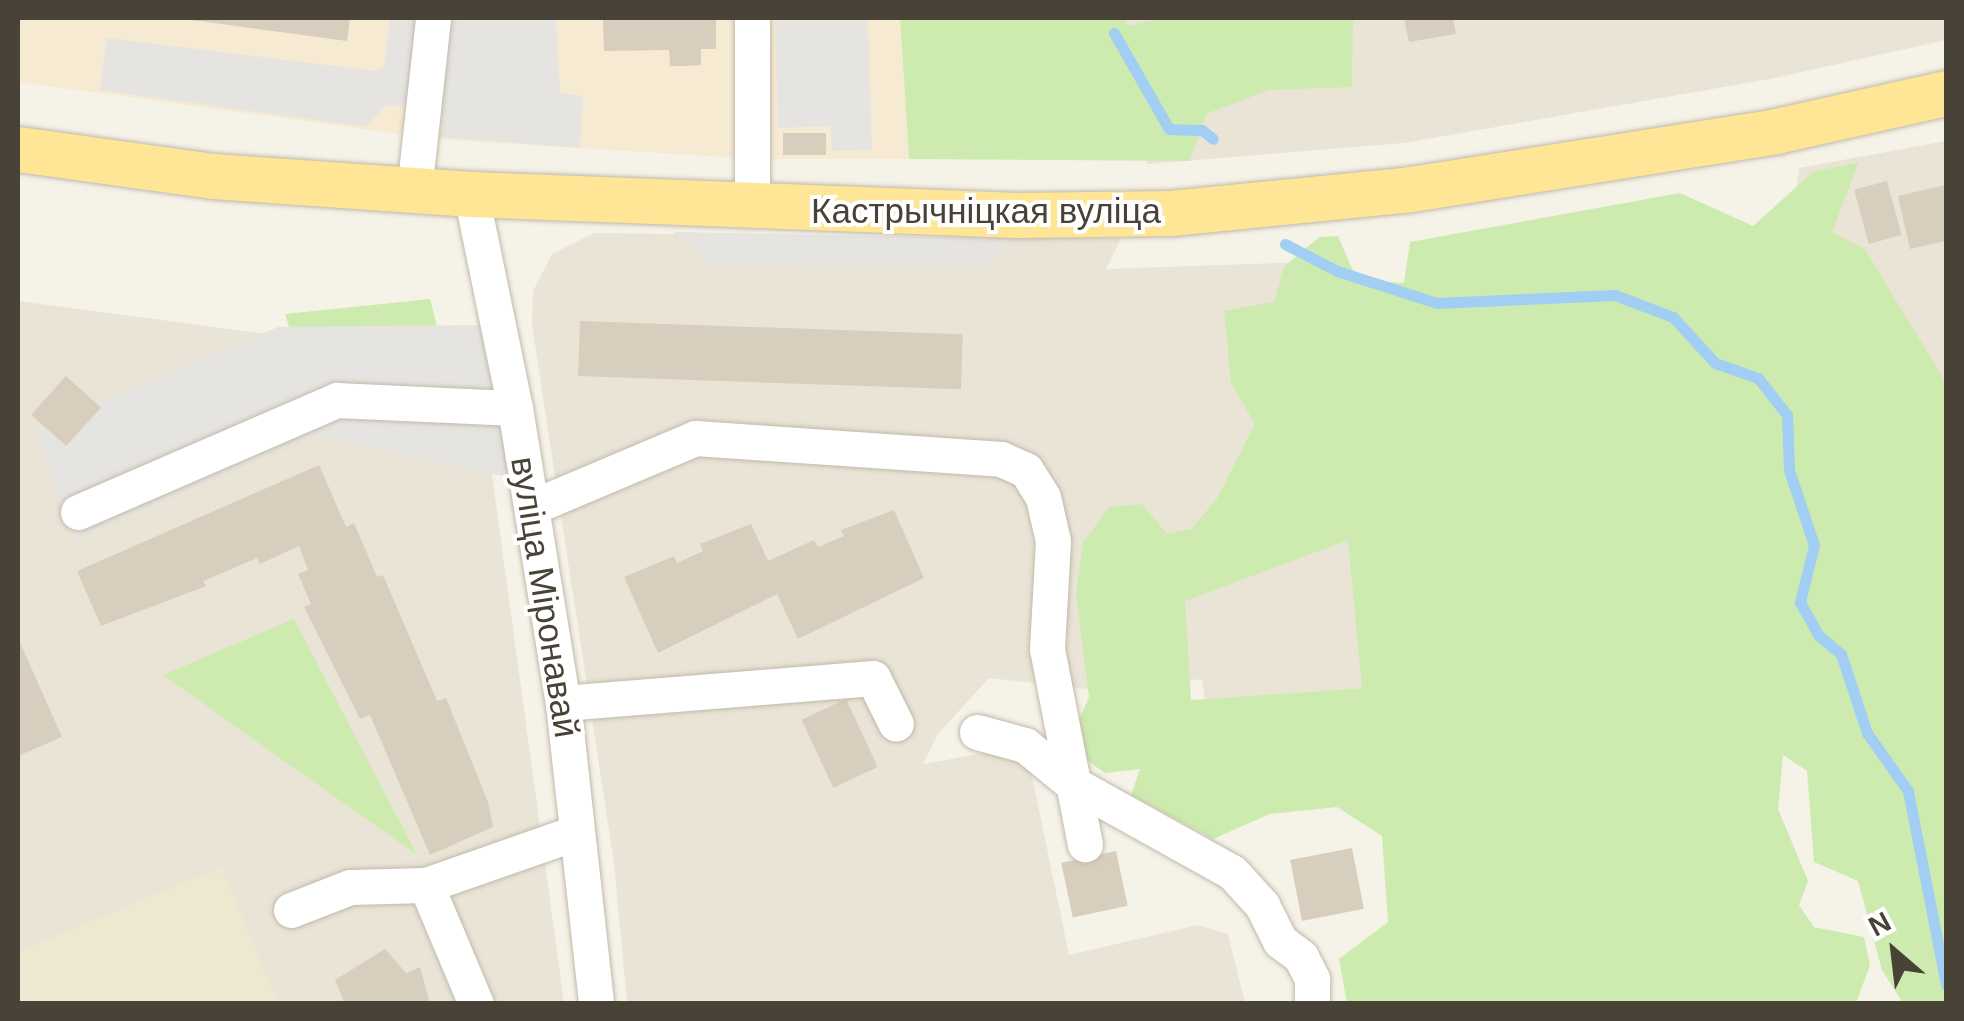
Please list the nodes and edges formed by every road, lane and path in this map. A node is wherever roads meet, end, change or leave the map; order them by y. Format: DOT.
graph roads {
  1 [pos="433,18"];
  2 [pos="752,18"];
  3 [pos="1946,93"];
  4 [pos="18,150"];
  5 [pos="414,191"];
  6 [pos="471,194"];
  7 [pos="752,208"];
  8 [pos="515,408"];
  9 [pos="532,507"];
  10 [pos="78,512"];
  11 [pos="564,703"];
  12 [pos="896,724"];
  13 [pos="977,732"];
  14 [pos="1070,782"];
  15 [pos="577,832"];
  16 [pos="1086,844"];
  17 [pos="426,885"];
  18 [pos="290,910"];
  19 [pos="476,1004"];
  20 [pos="596,1004"];
  21 [pos="1312,1004"];
  1 -- 5 [label="street"];
  2 -- 7 [label="street"];
  3 -- 7 [label="main road, Кастрычніцкая вуліца"];
  4 -- 5 [label="main road, Кастрычніцкая вуліца"];
  5 -- 6 [label="main road, Кастрычніцкая вуліца"];
  6 -- 7 [label="main road, Кастрычніцкая вуліца"];
  6 -- 8 [label="street, вуліца Міронавай"];
  8 -- 9 [label="street, вуліца Міронавай"];
  8 -- 10 [label="street"];
  9 -- 11 [label="street, вуліца Міронавай"];
  9 -- 14 [label="street"];
  11 -- 12 [label="street"];
  11 -- 15 [label="street, вуліца Міронавай"];
  13 -- 14 [label="street"];
  14 -- 16 [label="street"];
  14 -- 21 [label="street"];
  15 -- 17 [label="street"];
  15 -- 20 [label="street, вуліца Міронавай"];
  17 -- 18 [label="street"];
  17 -- 19 [label="street"];
}
